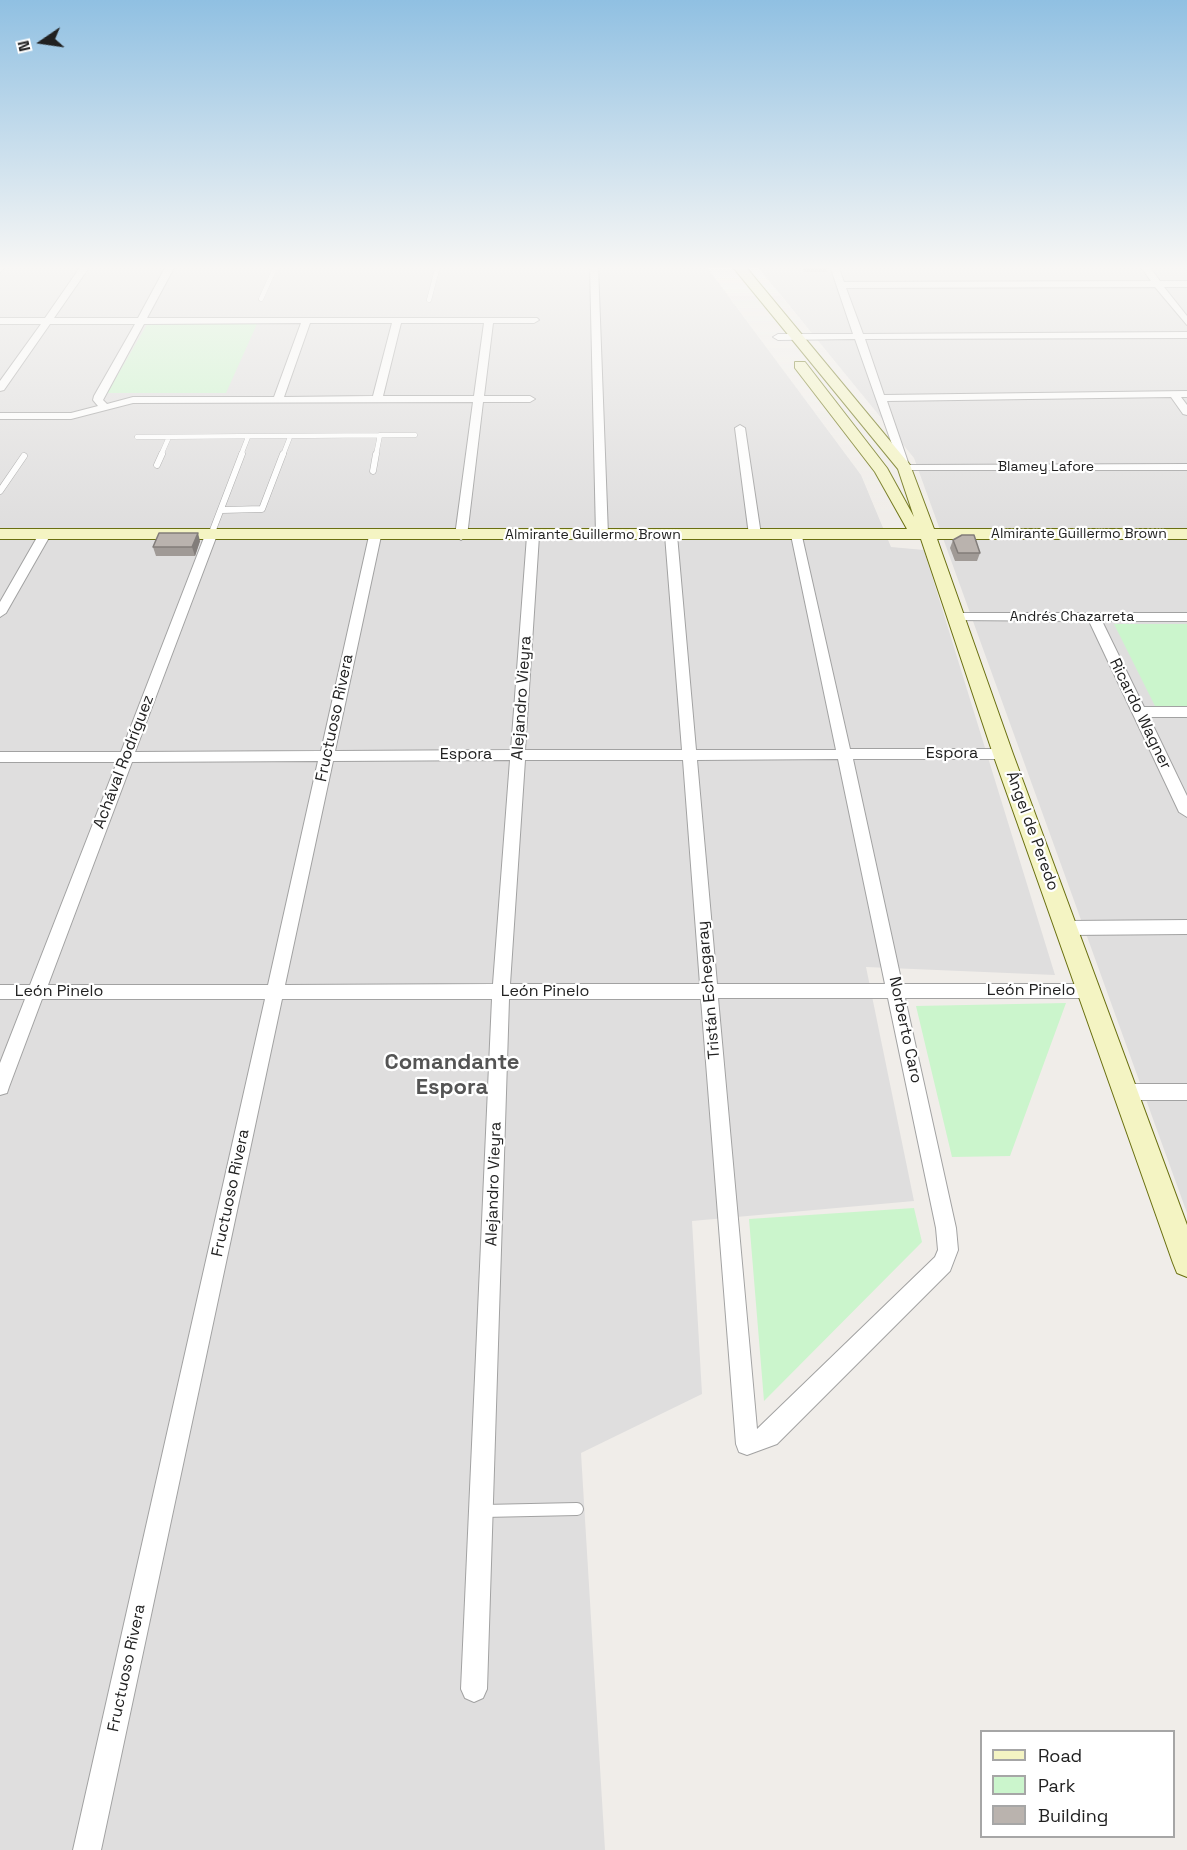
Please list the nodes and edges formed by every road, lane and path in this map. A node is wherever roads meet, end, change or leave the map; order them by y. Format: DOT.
graph roads {
  1 [pos="25,352"];
  2 [pos="123,352"];
  3 [pos="295,352"];
  4 [pos="389,352"];
  5 [pos="485,352"];
  6 [pos="597,352"];
  7 [pos="798,352"];
  8 [pos="801,352"];
  9 [pos="866,352"];
  10 [pos="0,388"];
  11 [pos="1174,394"];
  12 [pos="1187,394"];
  13 [pos="880,398"];
  14 [pos="479,399"];
  15 [pos="530,399"];
  16 [pos="278,400"];
  17 [pos="377,400"];
  18 [pos="103,406"];
  19 [pos="1187,412"];
  20 [pos="0,416"];
  21 [pos="740,428"];
  22 [pos="380,435"];
  23 [pos="415,435"];
  24 [pos="290,436"];
  25 [pos="137,437"];
  26 [pos="169,437"];
  27 [pos="248,437"];
  28 [pos="24,456"];
  29 [pos="157,465"];
  30 [pos="1187,467"];
  31 [pos="904,468"];
  32 [pos="373,471"];
  33 [pos="0,490"];
  34 [pos="222,510"];
  35 [pos="0,534"];
  36 [pos="45,534"];
  37 [pos="1187,534"];
  38 [pos="211,535"];
  39 [pos="603,535"];
  40 [pos="671,535"];
  41 [pos="755,535"];
  42 [pos="797,535"];
  43 [pos="930,535"];
  44 [pos="375,536"];
  45 [pos="461,536"];
  46 [pos="532,536"];
  47 [pos="0,613"];
  48 [pos="957,617"];
  49 [pos="1094,617"];
  50 [pos="1187,617"];
  51 [pos="1139,712"];
  52 [pos="1187,712"];
  53 [pos="843,754"];
  54 [pos="1003,754"];
  55 [pos="327,755"];
  56 [pos="518,755"];
  57 [pos="687,755"];
  58 [pos="127,756"];
  59 [pos="0,757"];
  60 [pos="1187,812"];
  61 [pos="1187,927"];
  62 [pos="1068,928"];
  63 [pos="897,991"];
  64 [pos="1090,991"];
  65 [pos="0,992"];
  66 [pos="36,992"];
  67 [pos="501,992"];
  68 [pos="709,992"];
  69 [pos="275,993"];
  70 [pos="0,1087"];
  71 [pos="1126,1092"];
  72 [pos="1187,1092"];
  73 [pos="1187,1263"];
  74 [pos="747,1444"];
  75 [pos="577,1509"];
  76 [pos="480,1511"];
  77 [pos="474,1689"];
  78 [pos="87,1850"];
  1 -- 10 [label="street"];
  2 -- 18 [label="street"];
  3 -- 16 [label="street"];
  4 -- 17 [label="street"];
  5 -- 14 [label="street"];
  6 -- 39 [label="street"];
  7 -- 43 [label="main road"];
  8 -- 31 [label="main road"];
  9 -- 13 [label="street, Ángel de Peredo"];
  11 -- 12 [label="street"];
  11 -- 13 [label="street"];
  11 -- 19 [label="street"];
  13 -- 31 [label="street, Ángel de Peredo"];
  14 -- 15 [label="street"];
  14 -- 17 [label="street"];
  14 -- 45 [label="street"];
  16 -- 17 [label="street"];
  16 -- 18 [label="street"];
  18 -- 20 [label="street"];
  21 -- 41 [label="street"];
  22 -- 23 [label="lane"];
  22 -- 24 [label="lane"];
  22 -- 32 [label="lane"];
  24 -- 27 [label="lane"];
  24 -- 34 [label="lane"];
  25 -- 26 [label="lane"];
  26 -- 27 [label="lane"];
  26 -- 29 [label="lane"];
  27 -- 34 [label="lane, Achával Rodríguez"];
  28 -- 33 [label="lane"];
  30 -- 31 [label="street, Blamey Lafore"];
  31 -- 43 [label="main road, Ángel de Peredo"];
  34 -- 38 [label="lane, Achával Rodríguez"];
  35 -- 36 [label="main road, Almirante Guillermo Brown"];
  36 -- 38 [label="main road, Almirante Guillermo Brown"];
  36 -- 47 [label="street"];
  37 -- 43 [label="main road, Almirante Guillermo Brown"];
  38 -- 44 [label="main road, Almirante Guillermo Brown"];
  38 -- 58 [label="street, Achával Rodríguez"];
  39 -- 40 [label="main road, Almirante Guillermo Brown"];
  39 -- 46 [label="main road, Almirante Guillermo Brown"];
  40 -- 41 [label="main road, Almirante Guillermo Brown"];
  40 -- 57 [label="street, Tristán Echegaray"];
  41 -- 42 [label="main road, Almirante Guillermo Brown"];
  42 -- 43 [label="main road, Almirante Guillermo Brown"];
  42 -- 53 [label="street, Norberto Caro"];
  43 -- 48 [label="main road, Ángel de Peredo"];
  44 -- 45 [label="main road, Almirante Guillermo Brown"];
  44 -- 55 [label="street, Fructuoso Rivera"];
  45 -- 46 [label="main road, Almirante Guillermo Brown"];
  46 -- 56 [label="street, Alejandro Vieyra"];
  48 -- 49 [label="street, Andrés Chazarreta"];
  48 -- 54 [label="main road, Ángel de Peredo"];
  49 -- 50 [label="street, Andrés Chazarreta"];
  49 -- 51 [label="street, Ricardo Wagner"];
  51 -- 52 [label="street"];
  51 -- 60 [label="street, Ricardo Wagner"];
  53 -- 54 [label="street, Espora"];
  53 -- 57 [label="street, Espora"];
  53 -- 63 [label="street, Norberto Caro"];
  54 -- 62 [label="main road, Ángel de Peredo"];
  55 -- 56 [label="street, Espora"];
  55 -- 58 [label="street, Espora"];
  55 -- 69 [label="street, Fructuoso Rivera"];
  56 -- 57 [label="street, Espora"];
  56 -- 67 [label="street, Alejandro Vieyra"];
  57 -- 68 [label="street, Tristán Echegaray"];
  58 -- 59 [label="street, Espora"];
  58 -- 66 [label="street, Achával Rodríguez"];
  61 -- 62 [label="street"];
  62 -- 64 [label="main road, Ángel de Peredo"];
  63 -- 64 [label="street, León Pinelo"];
  63 -- 68 [label="street, León Pinelo"];
  63 -- 74 [label="street, Norberto Caro"];
  64 -- 71 [label="main road, Ángel de Peredo"];
  65 -- 66 [label="street, León Pinelo"];
  66 -- 69 [label="street, León Pinelo"];
  66 -- 70 [label="street, Achával Rodríguez"];
  67 -- 68 [label="street, León Pinelo"];
  67 -- 69 [label="street, León Pinelo"];
  67 -- 76 [label="street, Alejandro Vieyra"];
  68 -- 74 [label="street, Tristán Echegaray"];
  69 -- 78 [label="street, Fructuoso Rivera"];
  71 -- 72 [label="street"];
  71 -- 73 [label="main road, Ángel de Peredo"];
  75 -- 76 [label="lane"];
  76 -- 77 [label="street, Alejandro Vieyra"];
}
